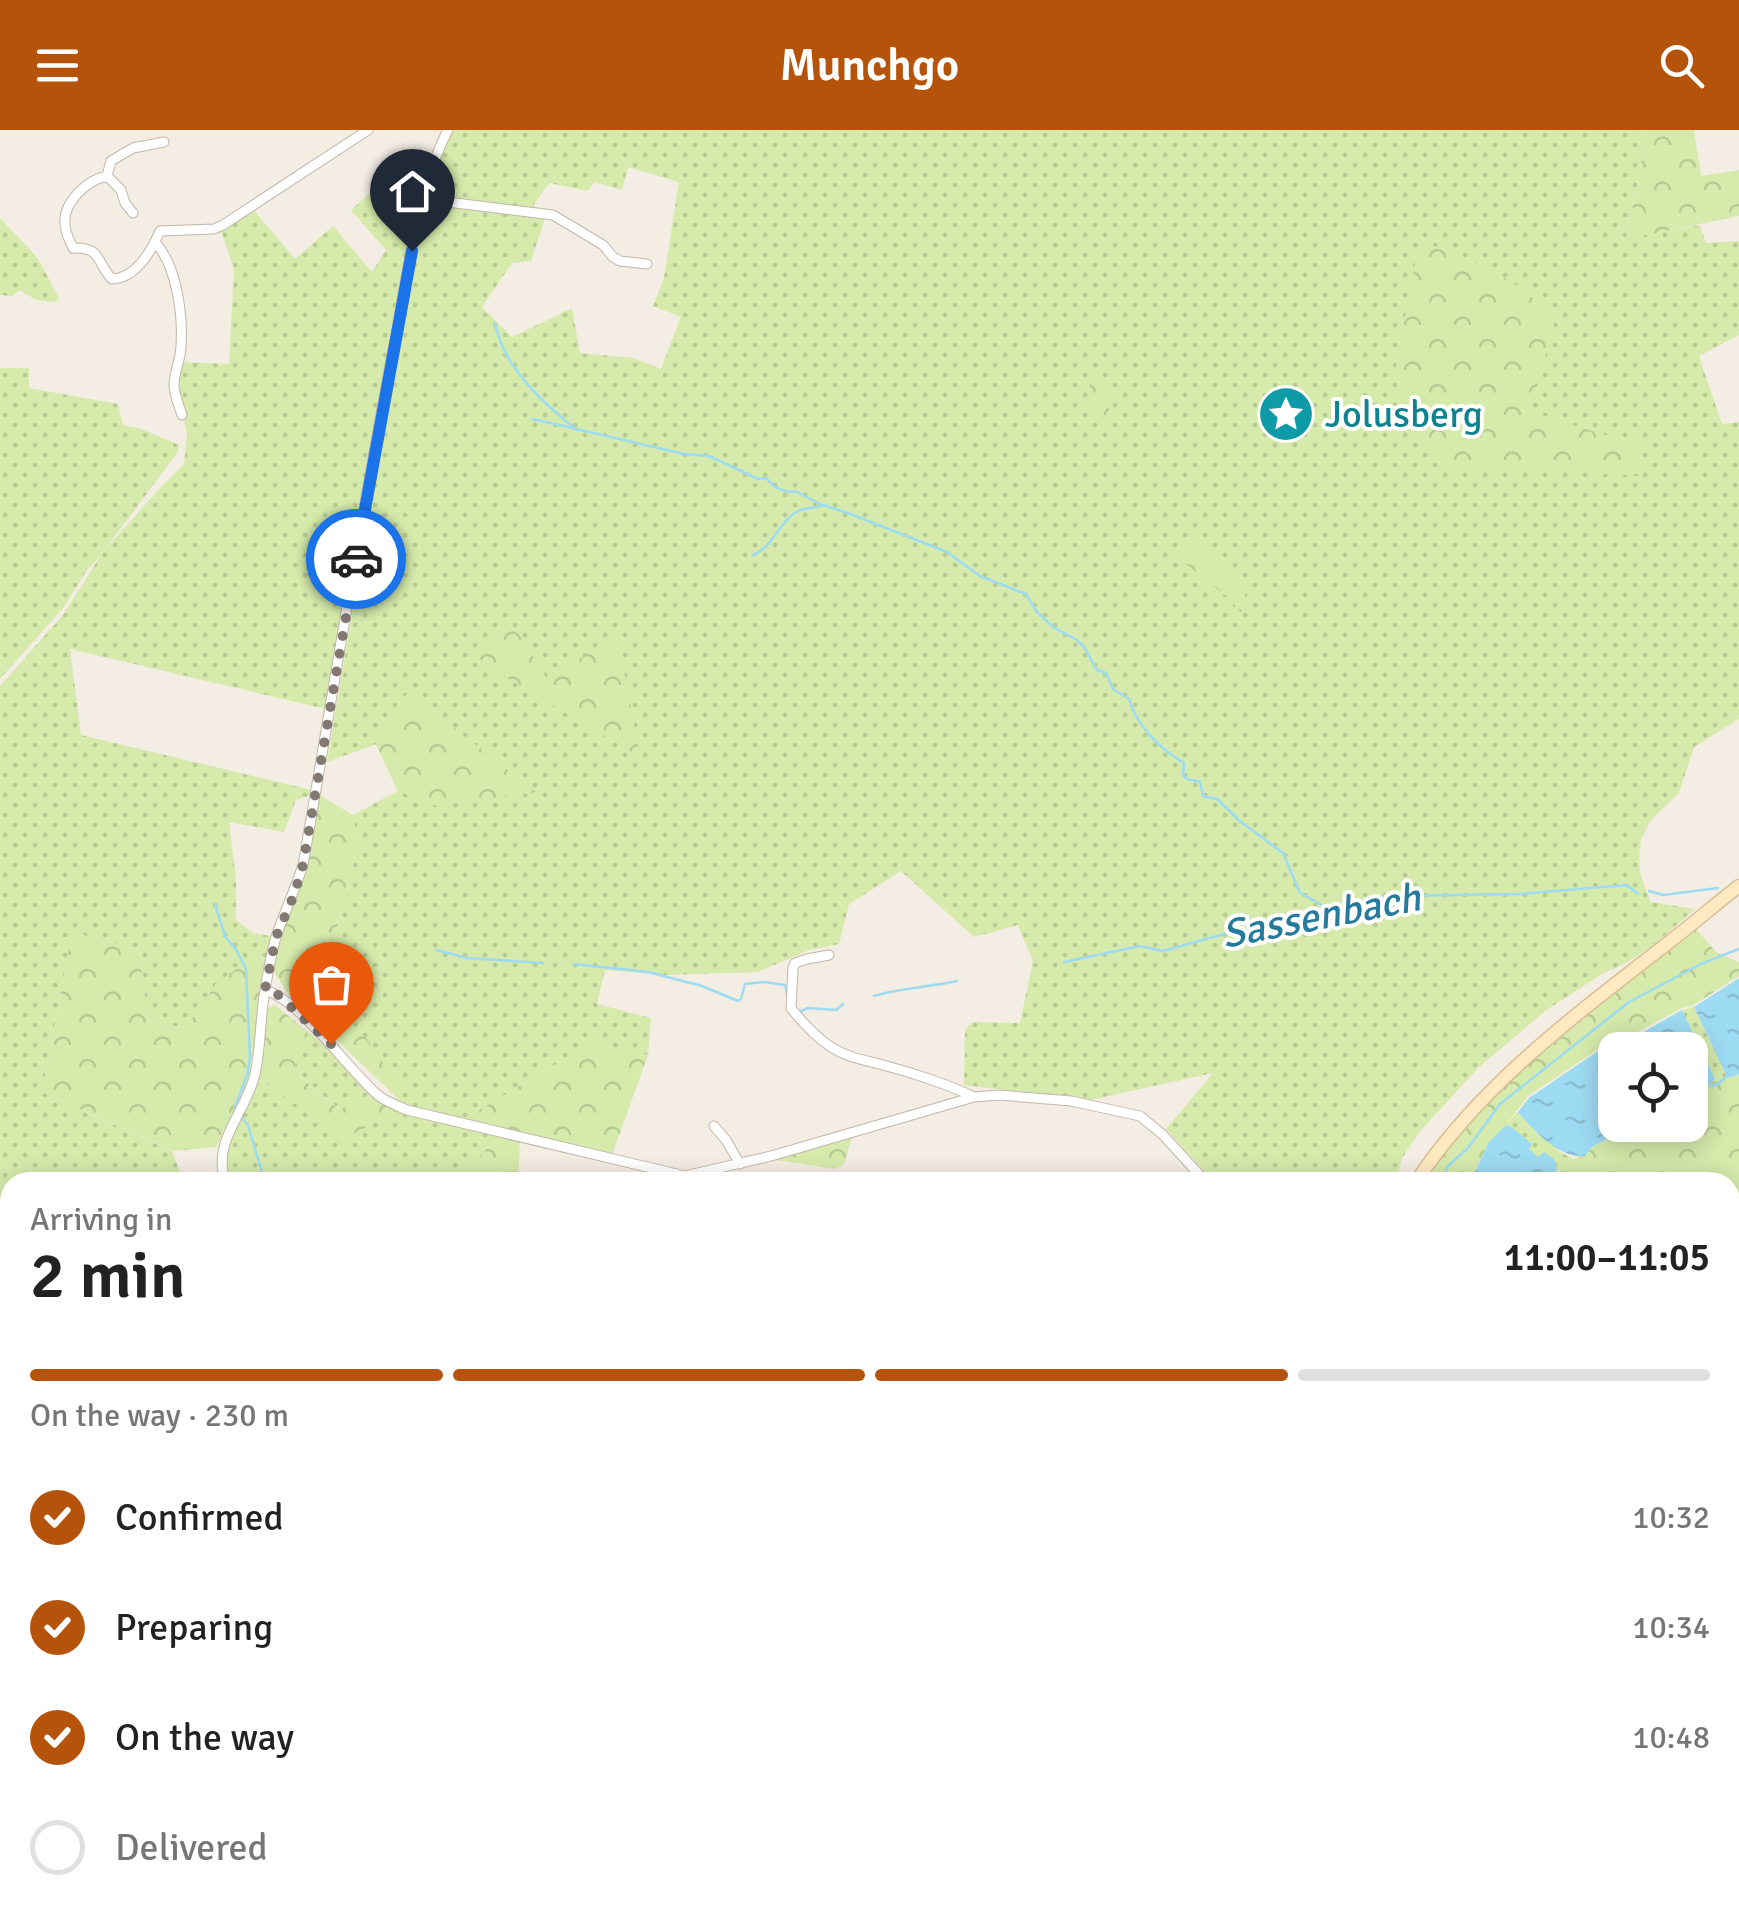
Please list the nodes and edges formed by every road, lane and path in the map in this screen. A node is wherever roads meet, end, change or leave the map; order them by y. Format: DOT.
graph roads {
  1 [pos="368,130"];
  2 [pos="448,130"];
  3 [pos="164,142"];
  4 [pos="107,176"];
  5 [pos="422,199"];
  6 [pos="133,212"];
  7 [pos="155,242"];
  8 [pos="647,264"];
  9 [pos="182,415"];
  10 [pos="1739,886"];
  11 [pos="829,956"];
  12 [pos="265,990"];
  13 [pos="974,1097"];
  14 [pos="714,1126"];
  15 [pos="740,1164"];
  16 [pos="222,1172"];
  17 [pos="668,1172"];
  18 [pos="703,1172"];
  19 [pos="1197,1172"];
  20 [pos="1423,1172"];
  1 -- 7 [label="street"];
  2 -- 5 [label="street"];
  3 -- 4 [label="street"];
  4 -- 6 [label="street"];
  4 -- 7 [label="street"];
  5 -- 8 [label="street"];
  5 -- 12 [label="street"];
  7 -- 9 [label="street"];
  10 -- 20 [label="main road"];
  11 -- 13 [label="street"];
  12 -- 16 [label="street"];
  12 -- 17 [label="street"];
  13 -- 15 [label="street"];
  13 -- 19 [label="street"];
  14 -- 15 [label="street"];
  15 -- 18 [label="street"];
}
